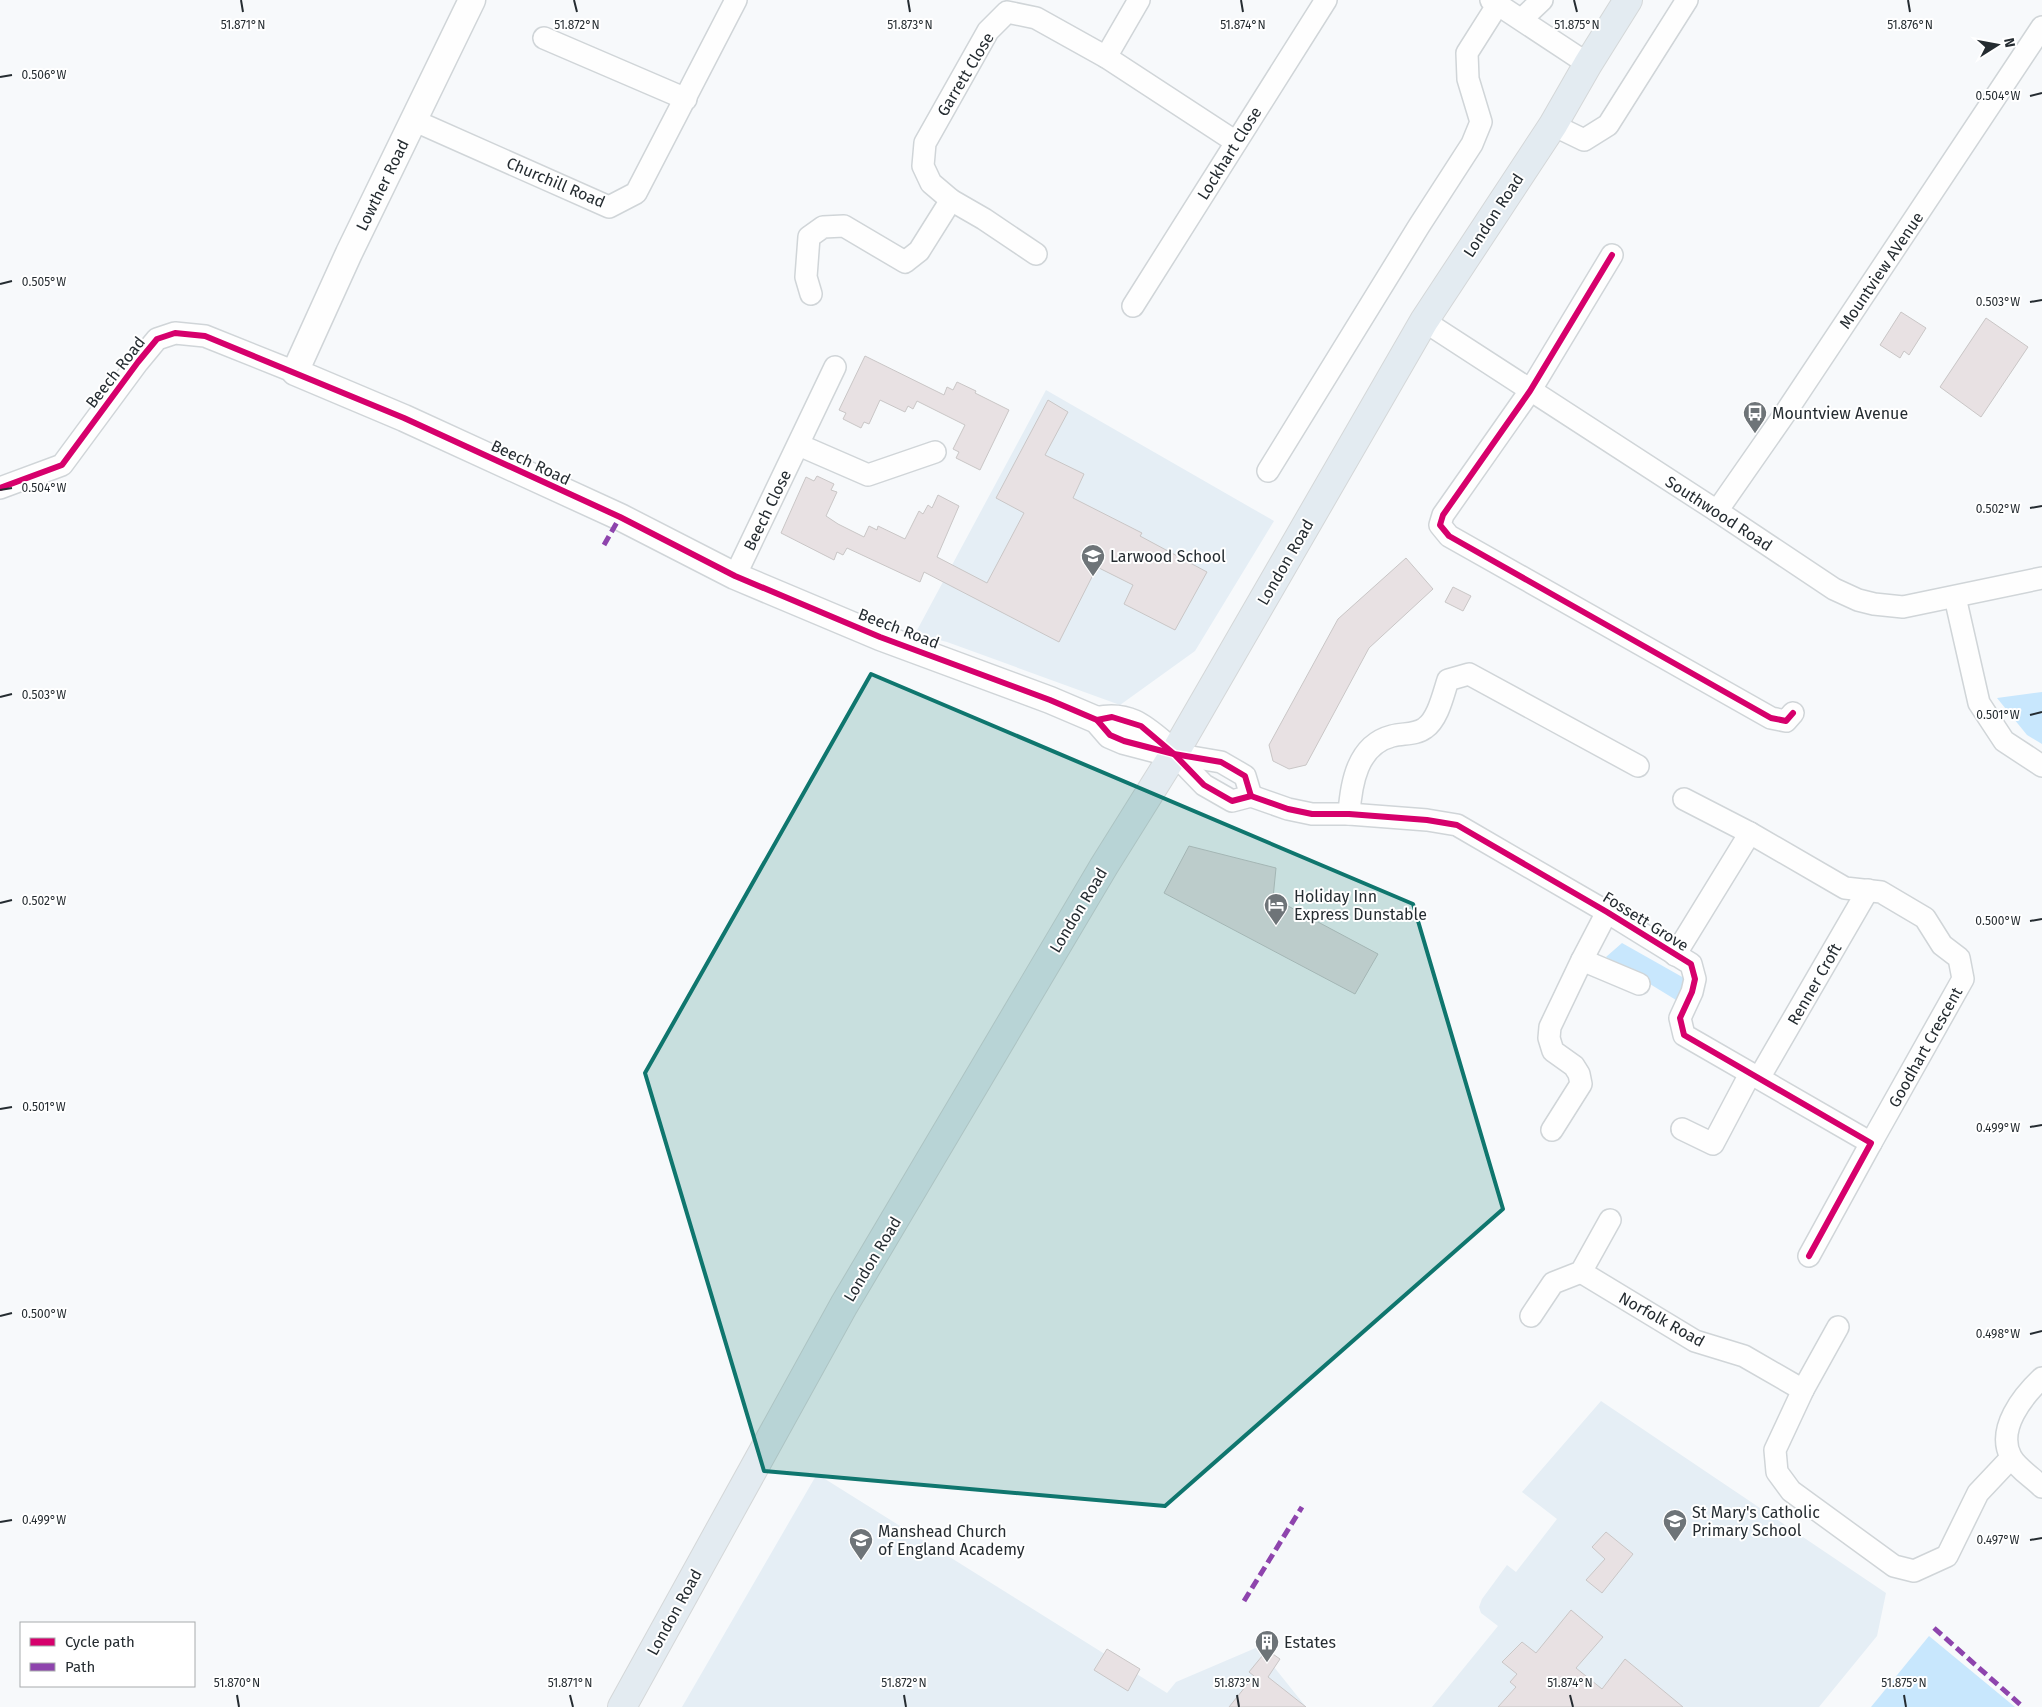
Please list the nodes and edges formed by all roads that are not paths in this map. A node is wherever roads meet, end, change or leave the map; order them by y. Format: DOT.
graph roads {
  1 [pos="472,0"];
  2 [pos="736,0"];
  3 [pos="1139,0"];
  4 [pos="1326,0"];
  5 [pos="1542,0"];
  6 [pos="1628,0"];
  7 [pos="1687,0"];
  8 [pos="1494,2"];
  9 [pos="1005,6"];
  10 [pos="1522,19"];
  11 [pos="2042,27"];
  12 [pos="544,38"];
  13 [pos="1106,56"];
  14 [pos="1588,64"];
  15 [pos="686,99"];
  16 [pos="414,120"];
  17 [pos="1553,124"];
  18 [pos="1236,142"];
  19 [pos="951,200"];
  20 [pos="1036,254"];
  21 [pos="1612,256"];
  22 [pos="811,294"];
  23 [pos="1133,306"];
  24 [pos="1424,321"];
  25 [pos="835,367"];
  26 [pos="295,372"];
  27 [pos="1530,391"];
  28 [pos="799,445"];
  29 [pos="935,452"];
  30 [pos="1268,471"];
  31 [pos="0,488"];
  32 [pos="1717,511"];
  33 [pos="735,576"];
  34 [pos="2042,578"];
  35 [pos="1955,597"];
  36 [pos="1793,713"];
  37 [pos="1174,754"];
  38 [pos="1638,766"];
  39 [pos="2042,766"];
  40 [pos="1684,798"];
  41 [pos="1349,814"];
  42 [pos="1750,833"];
  43 [pos="1868,890"];
  44 [pos="1607,912"];
  45 [pos="1675,955"];
  46 [pos="1582,960"];
  47 [pos="1639,984"];
  48 [pos="1754,1076"];
  49 [pos="1682,1129"];
  50 [pos="1552,1130"];
  51 [pos="1871,1143"];
  52 [pos="1610,1220"];
  53 [pos="1809,1256"];
  54 [pos="1581,1272"];
  55 [pos="1531,1316"];
  56 [pos="1838,1327"];
  57 [pos="2042,1378"];
  58 [pos="1803,1390"];
  59 [pos="2011,1458"];
  60 [pos="2042,1486"];
  61 [pos="622,1707"];
  1 -- 16 [label="street, Lowther Road"];
  2 -- 15 [label="street, Churchill Road"];
  3 -- 13 [label="street"];
  4 -- 18 [label="street, Lockhart Close"];
  5 -- 10 [label="street"];
  6 -- 14 [label="main road, London Road"];
  7 -- 17 [label="street"];
  8 -- 10 [label="street"];
  8 -- 30 [label="street"];
  9 -- 13 [label="street, Garrett Close"];
  9 -- 19 [label="street, Garrett Close"];
  10 -- 14 [label="street"];
  11 -- 32 [label="street, Mountview AVenue"];
  12 -- 15 [label="street"];
  13 -- 18 [label="street, Garrett Close"];
  14 -- 17 [label="main road, London Road"];
  15 -- 16 [label="street, Churchill Road"];
  16 -- 26 [label="street, Lowther Road"];
  17 -- 24 [label="main road, London Road"];
  18 -- 23 [label="street, Lockhart Close"];
  19 -- 20 [label="street, Garrett Close"];
  19 -- 22 [label="street"];
  21 -- 27 [label="street"];
  24 -- 27 [label="street, Southwood Road"];
  24 -- 37 [label="main road, London Road"];
  25 -- 28 [label="street, Beech Close"];
  26 -- 31 [label="street, Beech Road"];
  26 -- 33 [label="street, Beech Road"];
  27 -- 32 [label="street, Southwood Road"];
  27 -- 36 [label="street"];
  28 -- 29 [label="street"];
  28 -- 33 [label="street, Beech Close"];
  32 -- 35 [label="street, Southwood Road"];
  33 -- 37 [label="street, Beech Road"];
  34 -- 35 [label="street, Southwood Road"];
  35 -- 39 [label="street"];
  37 -- 41 [label="street, Fossett Grove"];
  37 -- 61 [label="main road, London Road"];
  38 -- 41 [label="street"];
  40 -- 42 [label="street, Goodhart Crescent"];
  41 -- 44 [label="street, Fossett Grove"];
  42 -- 43 [label="street, Goodhart Crescent"];
  42 -- 45 [label="street"];
  43 -- 48 [label="street, Renner Croft"];
  43 -- 51 [label="street, Goodhart Crescent"];
  44 -- 45 [label="street, Fossett Grove"];
  44 -- 46 [label="street"];
  45 -- 48 [label="street, Fossett Grove"];
  46 -- 47 [label="street"];
  46 -- 50 [label="street"];
  48 -- 49 [label="street"];
  48 -- 51 [label="street, Fossett Grove"];
  51 -- 53 [label="street"];
  52 -- 54 [label="street"];
  54 -- 55 [label="street"];
  54 -- 58 [label="street, Norfolk Road"];
  56 -- 58 [label="street"];
  57 -- 59 [label="street"];
  58 -- 59 [label="street"];
  59 -- 60 [label="street"];
}
